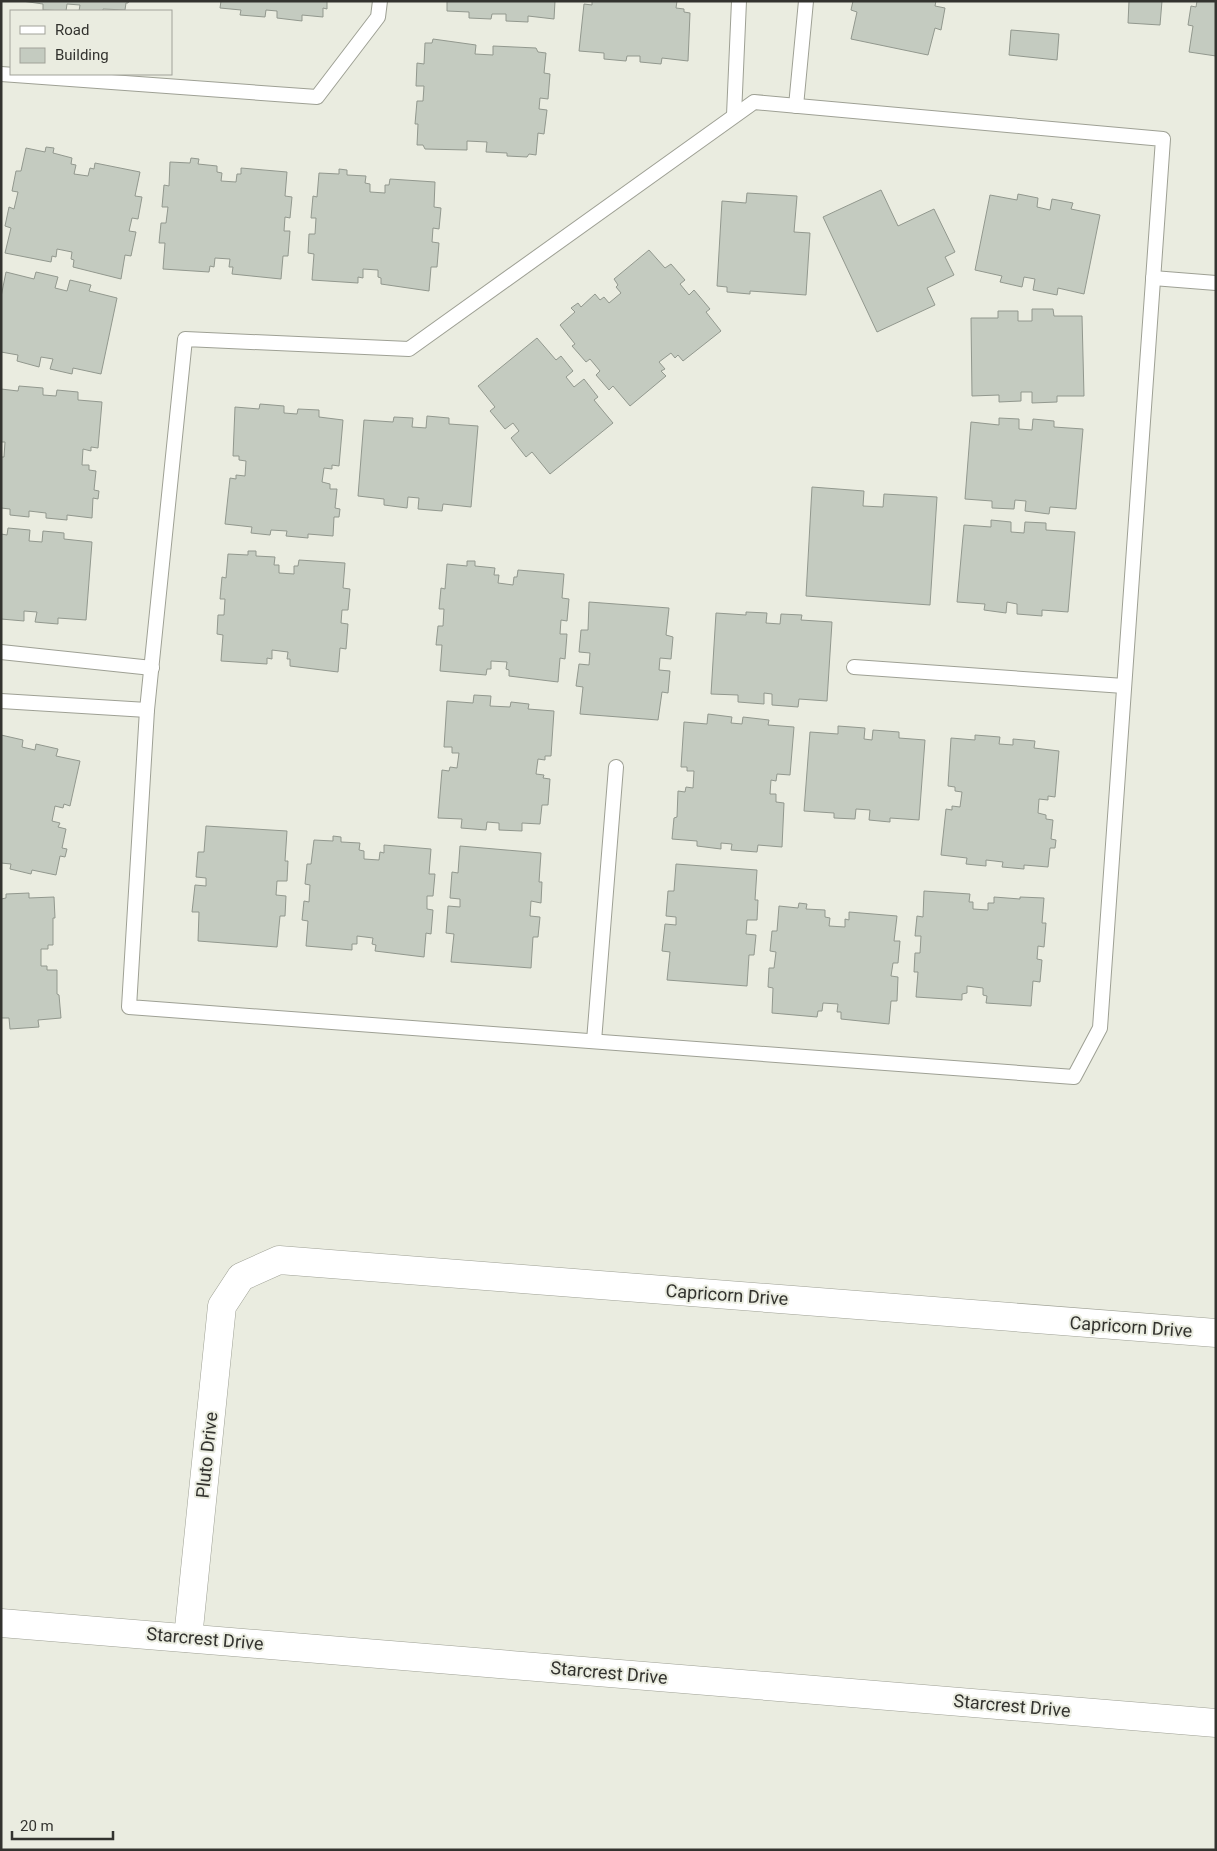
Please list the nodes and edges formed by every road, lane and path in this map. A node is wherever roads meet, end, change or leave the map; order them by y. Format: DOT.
graph roads {
  1 [pos="380,1"];
  2 [pos="739,1"];
  3 [pos="806,1"];
  4 [pos="15,75"];
  5 [pos="796,106"];
  6 [pos="734,115"];
  7 [pos="1153,278"];
  8 [pos="1216,283"];
  9 [pos="1,652"];
  10 [pos="854,667"];
  11 [pos="152,668"];
  12 [pos="1124,686"];
  13 [pos="1,701"];
  14 [pos="148,710"];
  15 [pos="616,767"];
  16 [pos="594,1041"];
  17 [pos="241,1277"];
  18 [pos="1216,1333"];
  19 [pos="1,1622"];
  20 [pos="188,1638"];
  21 [pos="1216,1723"];
  1 -- 4 [label="lane"];
  2 -- 6 [label="lane"];
  3 -- 5 [label="lane"];
  5 -- 6 [label="lane"];
  5 -- 7 [label="lane"];
  6 -- 11 [label="lane"];
  7 -- 8 [label="lane"];
  7 -- 12 [label="lane"];
  9 -- 11 [label="lane"];
  10 -- 12 [label="lane"];
  11 -- 14 [label="lane"];
  12 -- 16 [label="lane"];
  13 -- 14 [label="lane"];
  14 -- 16 [label="lane"];
  15 -- 16 [label="lane"];
  17 -- 18 [label="street, Capricorn Drive"];
  17 -- 20 [label="street, Pluto Drive"];
  19 -- 20 [label="street, Starcrest Drive"];
  20 -- 21 [label="street, Starcrest Drive"];
}
